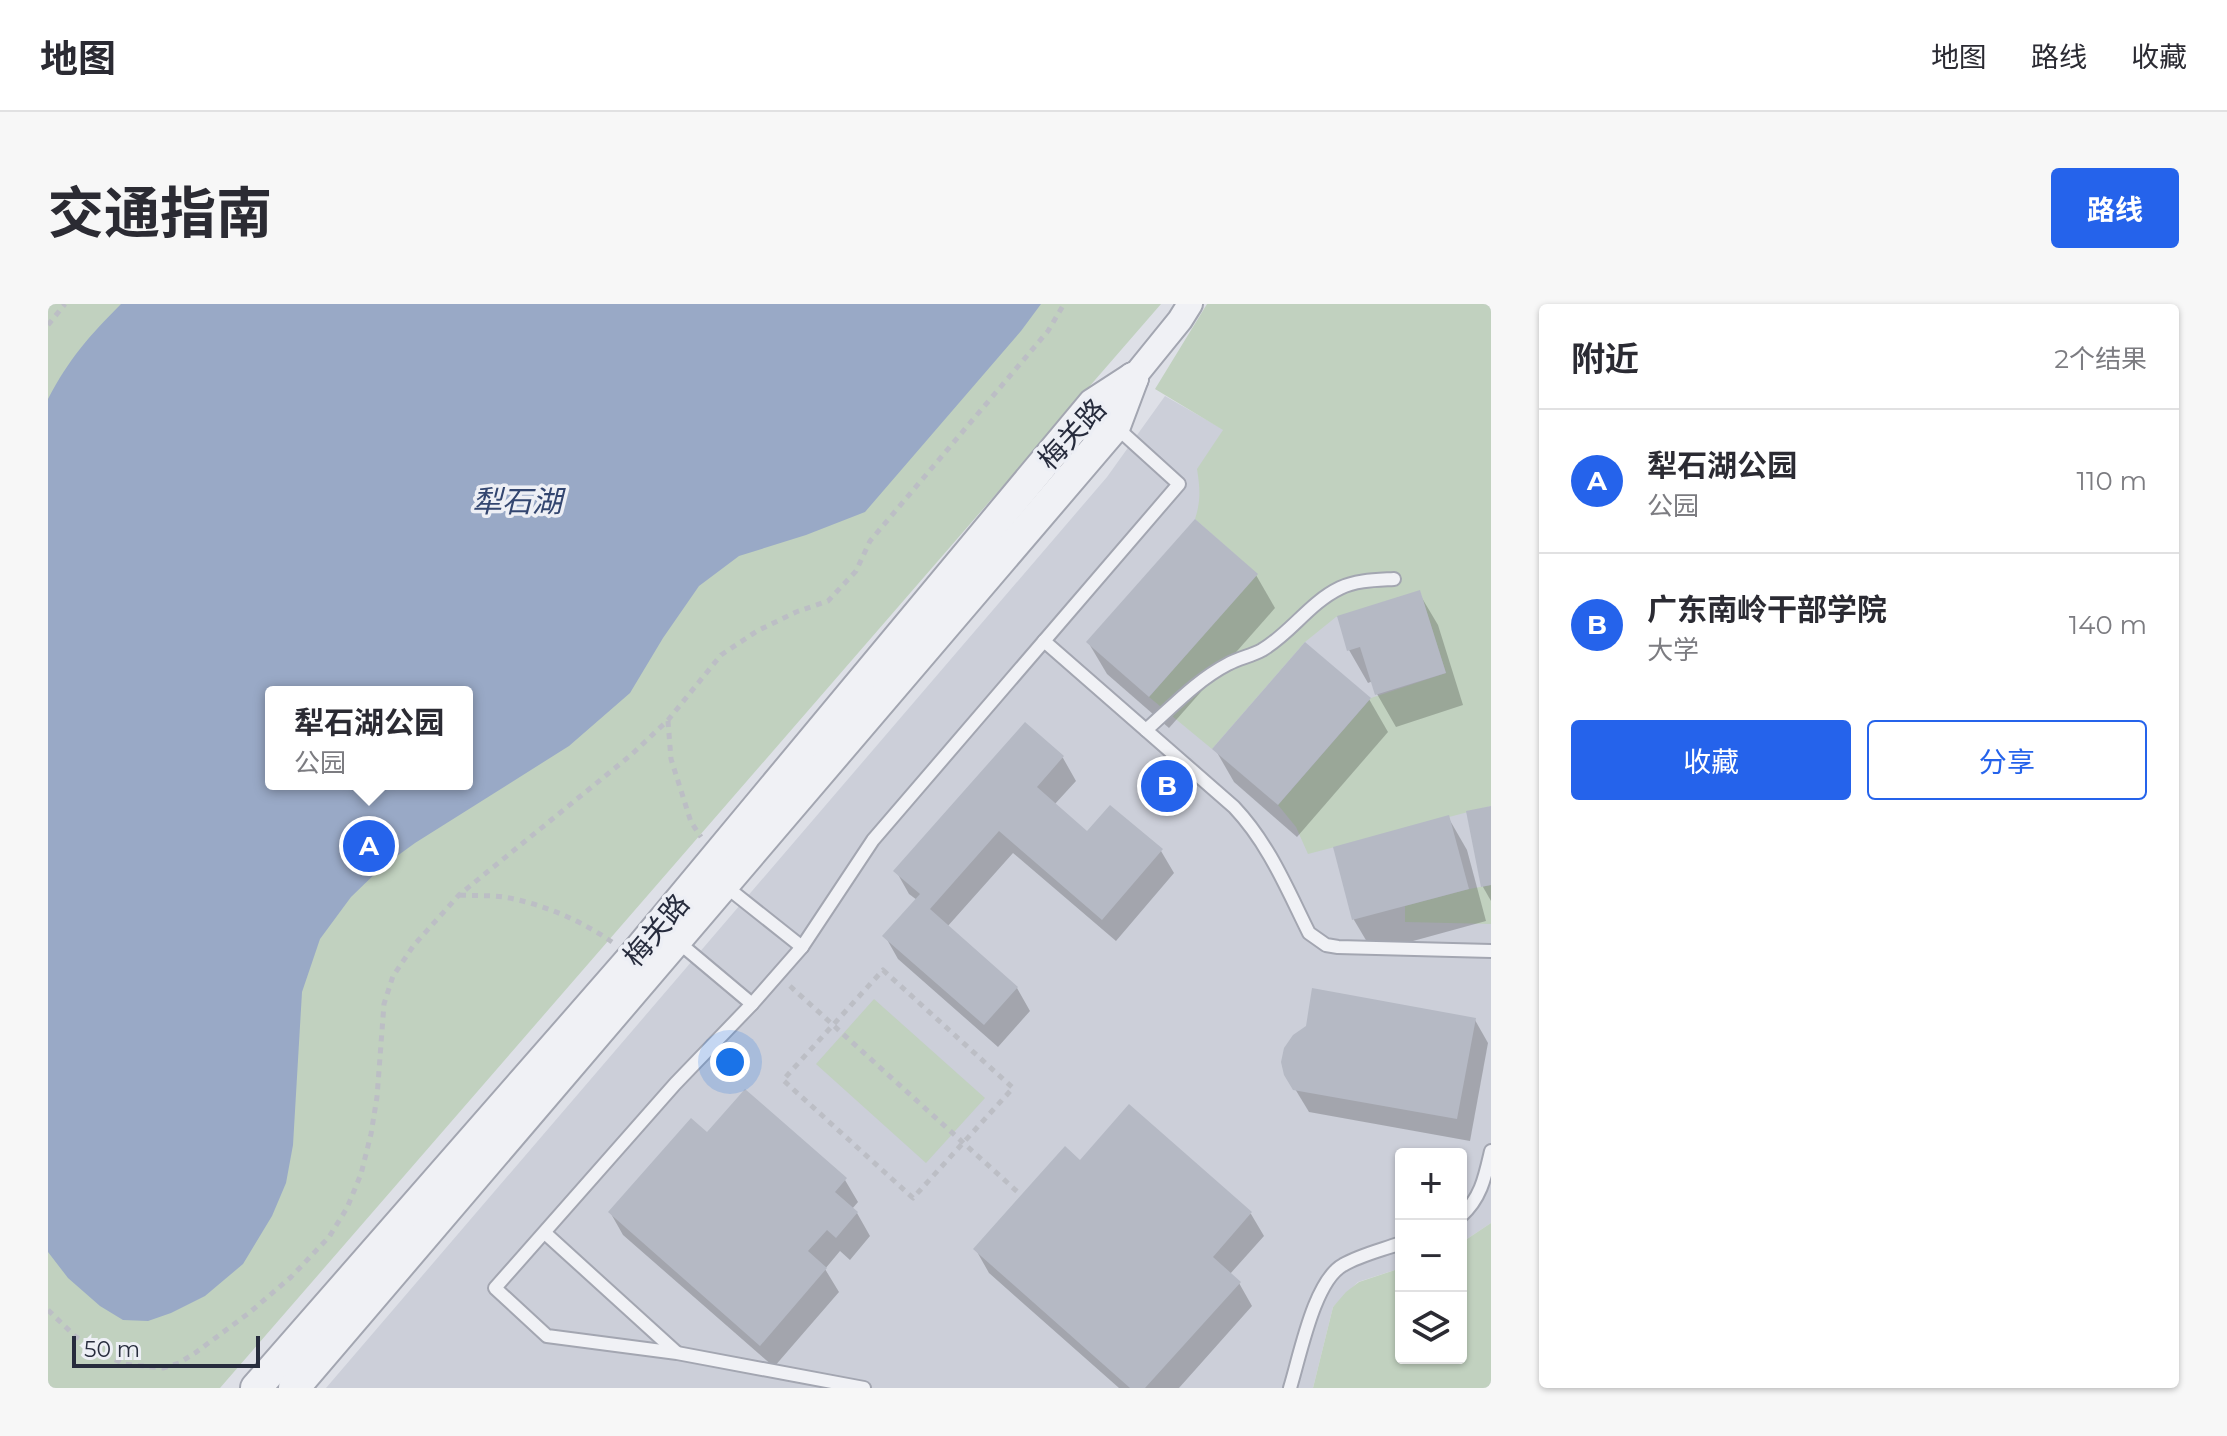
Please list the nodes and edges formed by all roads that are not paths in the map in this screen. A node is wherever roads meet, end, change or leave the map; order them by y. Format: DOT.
graph roads {
  1 [pos="1190,304"];
  2 [pos="1133,378"];
  3 [pos="1115,426"];
  4 [pos="1394,579"];
  5 [pos="1044,641"];
  6 [pos="1146,730"];
  7 [pos="720,872"];
  8 [pos="677,941"];
  9 [pos="802,947"];
  10 [pos="1491,951"];
  11 [pos="752,1004"];
  12 [pos="1491,1151"];
  13 [pos="1467,1210"];
  14 [pos="545,1233"];
  15 [pos="1395,1245"];
  16 [pos="677,1353"];
  17 [pos="256,1388"];
  18 [pos="294,1388"];
  19 [pos="864,1388"];
  20 [pos="1290,1388"];
  1 -- 2 [label="street"];
  2 -- 3 [label="street, 梅关路"];
  2 -- 7 [label="street, 梅关路"];
  3 -- 5 [label="lane"];
  3 -- 7 [label="street, 梅关路"];
  4 -- 6 [label="lane"];
  5 -- 6 [label="lane"];
  5 -- 9 [label="lane"];
  6 -- 10 [label="lane"];
  7 -- 8 [label="street, 梅关路"];
  7 -- 9 [label="lane"];
  7 -- 17 [label="street, 梅关路"];
  8 -- 11 [label="lane"];
  8 -- 18 [label="street, 梅关路"];
  9 -- 11 [label="lane"];
  11 -- 14 [label="lane"];
  12 -- 13 [label="lane"];
  14 -- 16 [label="lane"];
  14 -- 16 [label="lane"];
  15 -- 20 [label="lane"];
  16 -- 19 [label="lane"];
}
